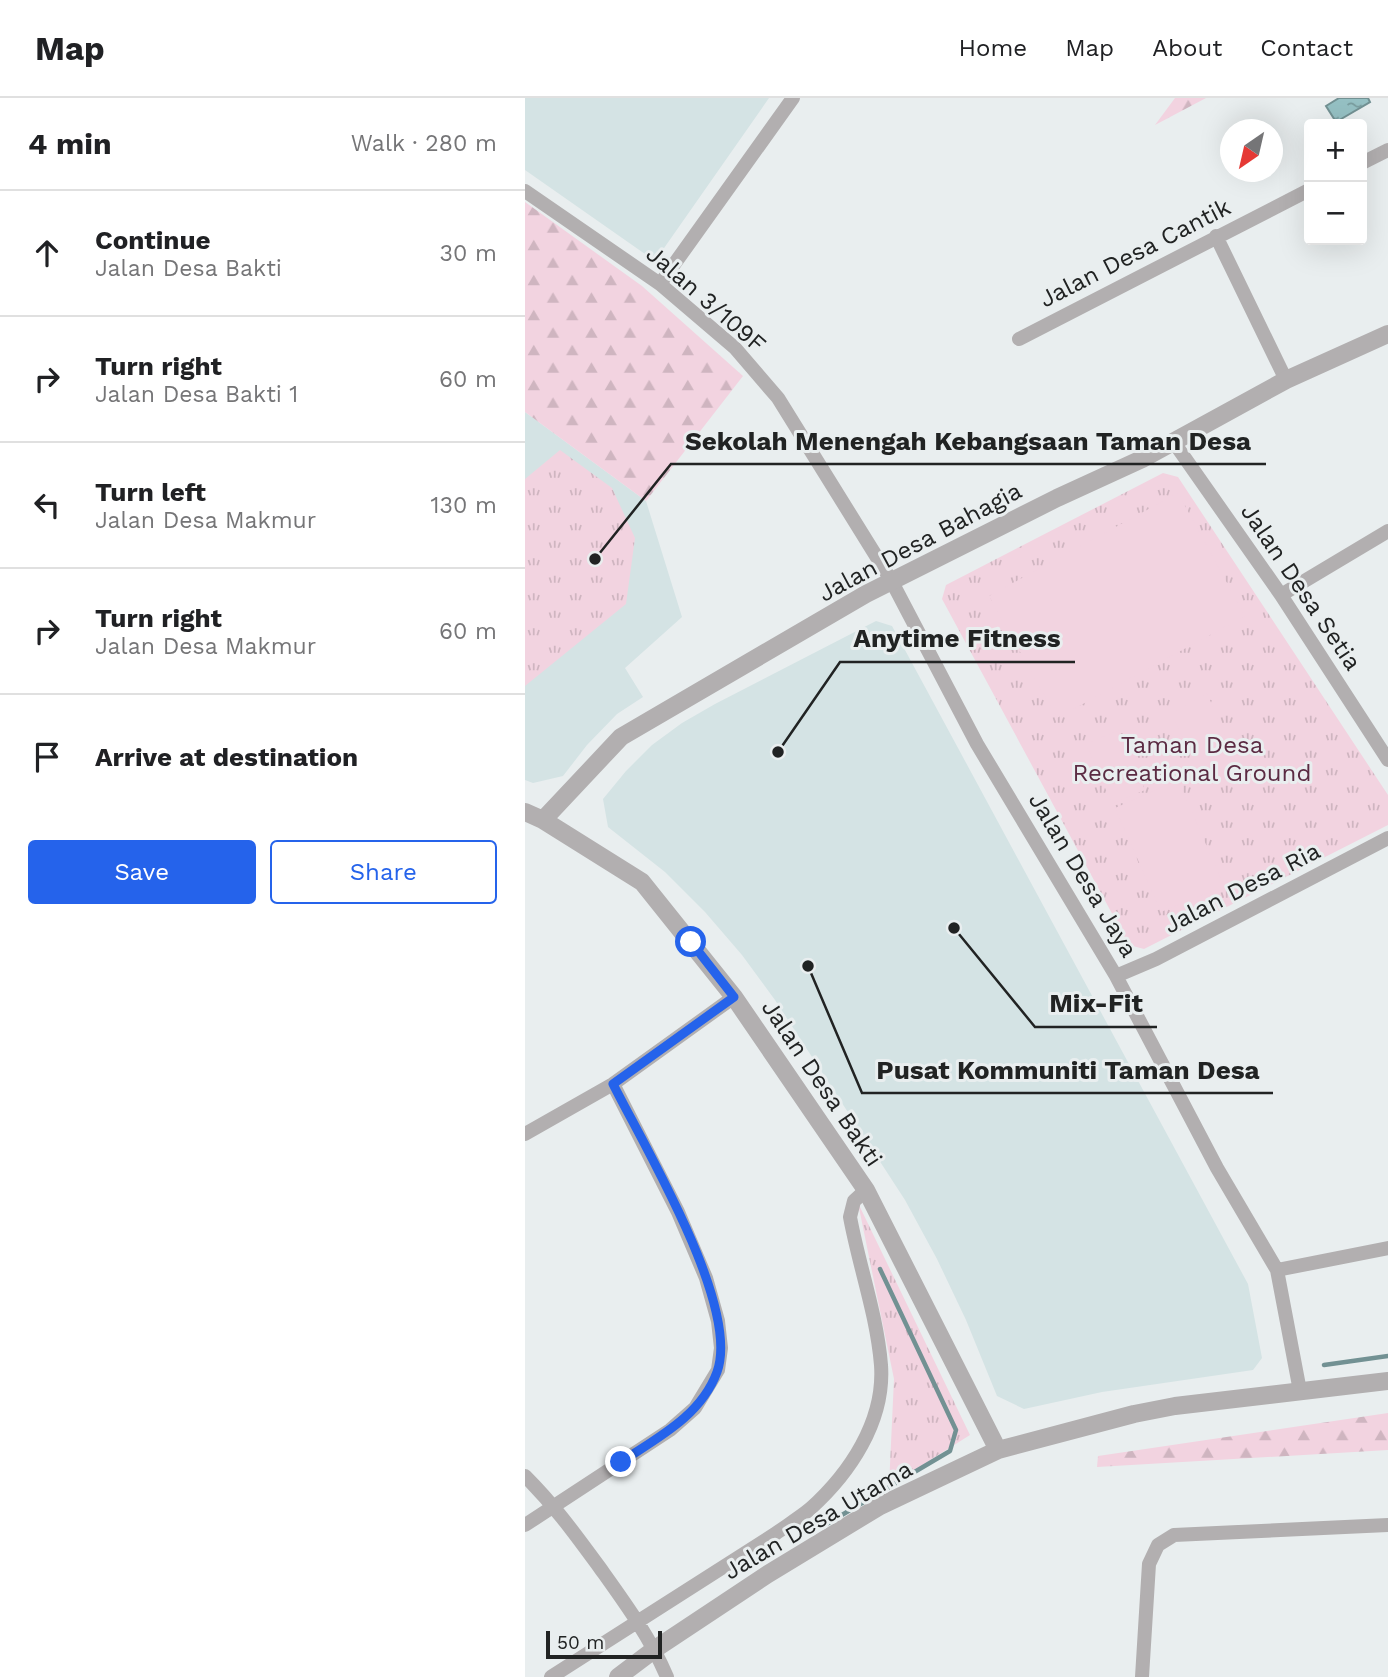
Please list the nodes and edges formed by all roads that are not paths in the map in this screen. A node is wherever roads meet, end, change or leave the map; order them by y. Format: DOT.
graph roads {
  1 [pos="793,98"];
  2 [pos="1388,150"];
  3 [pos="1367,160"];
  4 [pos="525,191"];
  5 [pos="1304,192"];
  6 [pos="1216,236"];
  7 [pos="660,284"];
  8 [pos="1388,334"];
  9 [pos="1019,339"];
  10 [pos="1286,380"];
  11 [pos="1173,441"];
  12 [pos="1388,531"];
  13 [pos="891,580"];
  14 [pos="1282,595"];
  15 [pos="1388,760"];
  16 [pos="525,812"];
  17 [pos="543,820"];
  18 [pos="1388,838"];
  19 [pos="1116,976"];
  20 [pos="734,997"];
  21 [pos="613,1084"];
  22 [pos="525,1134"];
  23 [pos="866,1190"];
  24 [pos="1388,1248"];
  25 [pos="1277,1270"];
  26 [pos="1388,1381"];
  27 [pos="1300,1391"];
  28 [pos="998,1450"];
  29 [pos="525,1476"];
  30 [pos="554,1505"];
  31 [pos="525,1525"];
  32 [pos="1388,1525"];
  33 [pos="638,1620"];
  34 [pos="655,1649"];
  35 [pos="551,1677"];
  36 [pos="618,1677"];
  37 [pos="667,1677"];
  38 [pos="1142,1677"];
  1 -- 7 [label="street"];
  2 -- 3 [label="street"];
  4 -- 7 [label="street, Jalan 3/109F"];
  5 -- 6 [label="street, Jalan Desa Cantik"];
  6 -- 9 [label="street, Jalan Desa Cantik"];
  6 -- 10 [label="street"];
  7 -- 13 [label="street, Jalan 3/109F"];
  8 -- 10 [label="street, Jalan Desa Bahagia"];
  10 -- 11 [label="street, Jalan Desa Bahagia"];
  11 -- 13 [label="street, Jalan Desa Bahagia"];
  11 -- 14 [label="street, Jalan Desa Setia"];
  12 -- 14 [label="street"];
  13 -- 17 [label="street, Jalan Desa Bahagia"];
  13 -- 19 [label="street, Jalan Desa Jaya"];
  14 -- 15 [label="street, Jalan Desa Setia"];
  16 -- 17 [label="street, Jalan Desa Bakti"];
  17 -- 20 [label="street, Jalan Desa Bakti"];
  18 -- 19 [label="street, Jalan Desa Ria"];
  19 -- 25 [label="street, Jalan Desa Jaya"];
  20 -- 21 [label="street"];
  20 -- 23 [label="street, Jalan Desa Bakti"];
  21 -- 22 [label="street"];
  21 -- 30 [label="street"];
  23 -- 28 [label="street, Jalan Desa Bakti"];
  23 -- 33 [label="street"];
  24 -- 25 [label="street"];
  25 -- 27 [label="street, Jalan Desa Jaya"];
  26 -- 27 [label="street, Jalan Desa Utama"];
  27 -- 28 [label="street, Jalan Desa Utama"];
  28 -- 34 [label="street, Jalan Desa Utama"];
  29 -- 30 [label="street"];
  30 -- 31 [label="street"];
  30 -- 33 [label="street"];
  32 -- 38 [label="street"];
  33 -- 34 [label="street"];
  33 -- 35 [label="street"];
  34 -- 36 [label="street, Jalan Desa Utama"];
  34 -- 37 [label="street"];
}
